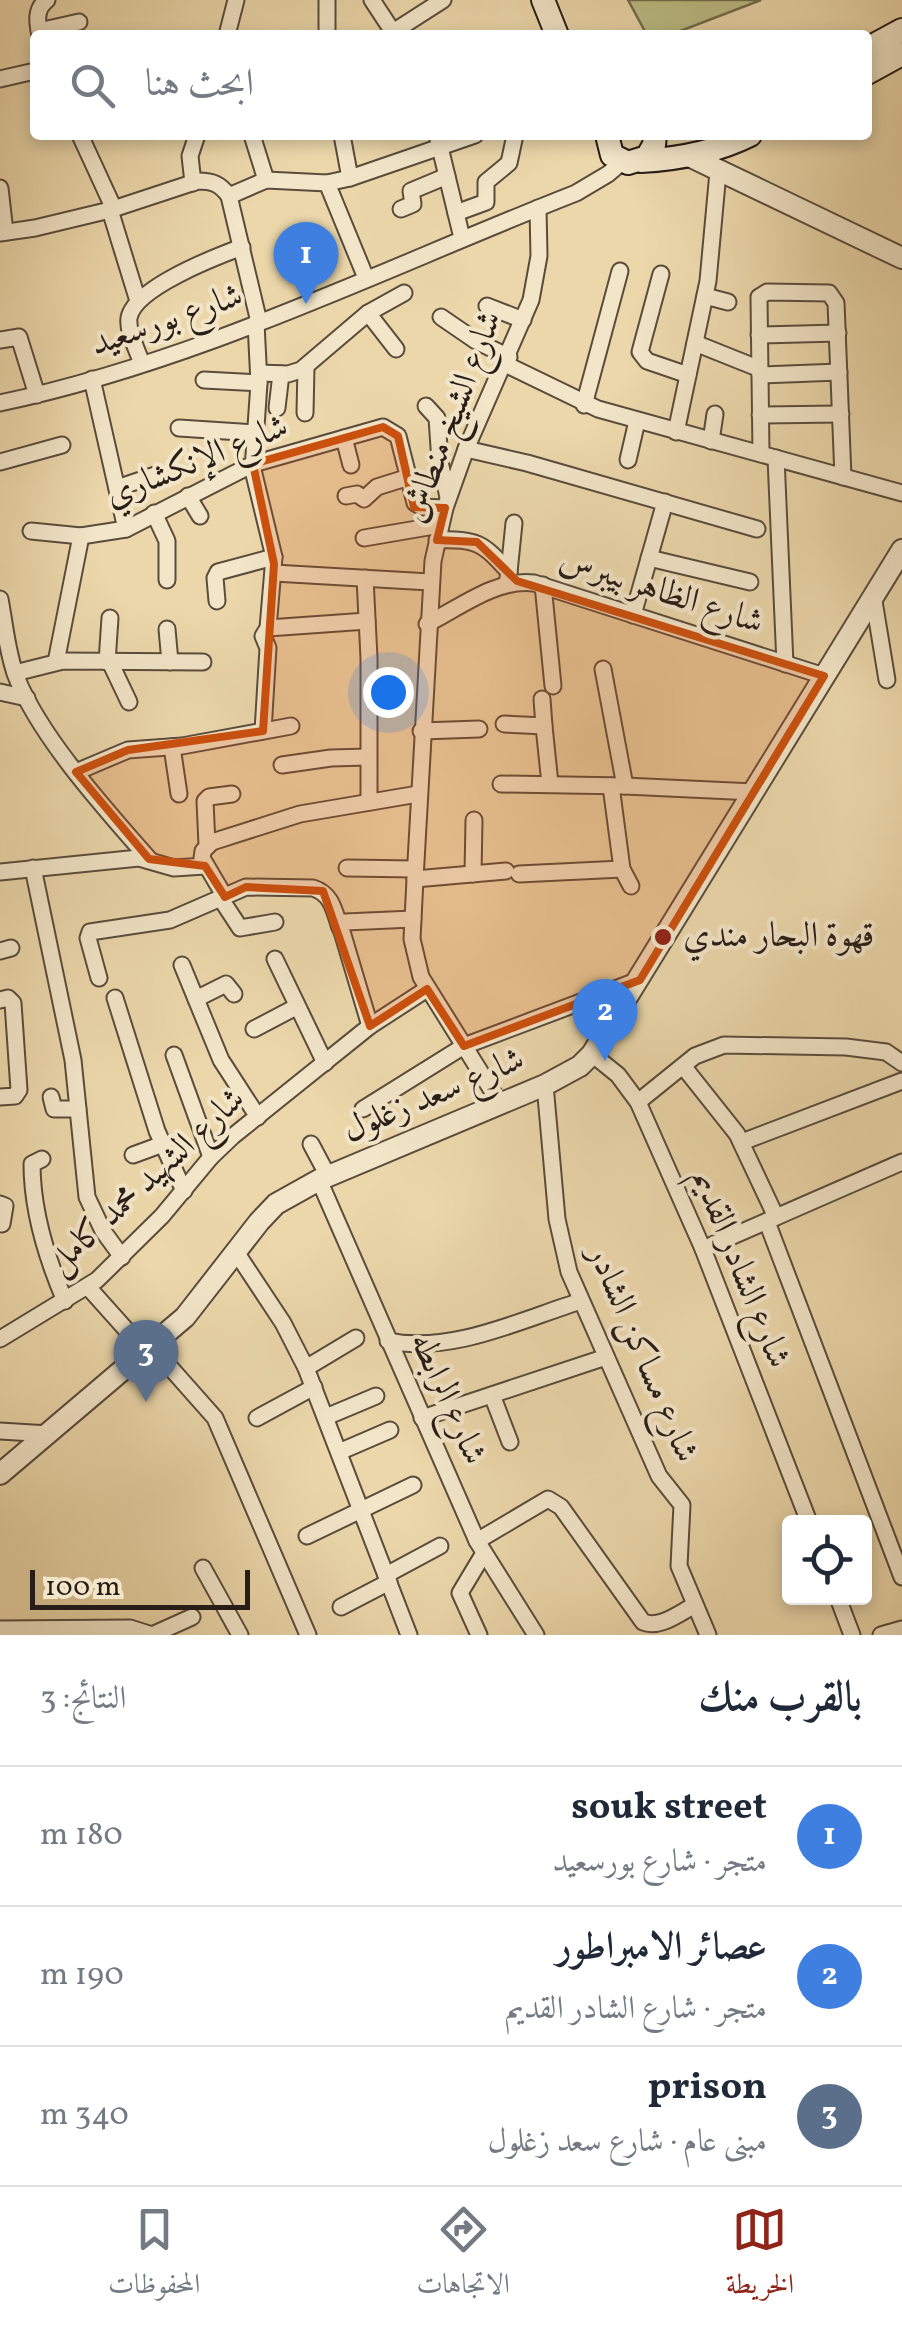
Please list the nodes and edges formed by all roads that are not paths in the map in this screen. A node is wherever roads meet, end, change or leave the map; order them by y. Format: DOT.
graph roads {
  1 [pos="47,0"];
  2 [pos="236,0"];
  3 [pos="327,0"];
  4 [pos="372,0"];
  5 [pos="443,0"];
  6 [pos="543,0"];
  7 [pos="416,8"];
  8 [pos="79,22"];
  9 [pos="40,30"];
  10 [pos="51,30"];
  11 [pos="228,30"];
  12 [pos="326,30"];
  13 [pos="391,30"];
  14 [pos="397,30"];
  15 [pos="558,30"];
  16 [pos="902,30"];
  17 [pos="872,45"];
  18 [pos="902,54"];
  19 [pos="872,70"];
  20 [pos="30,71"];
  21 [pos="0,79"];
  22 [pos="82,140"];
  23 [pos="195,140"];
  24 [pos="254,140"];
  25 [pos="343,140"];
  26 [pos="514,140"];
  27 [pos="606,140"];
  28 [pos="653,140"];
  29 [pos="721,140"];
  30 [pos="439,142"];
  31 [pos="688,145"];
  32 [pos="632,162"];
  33 [pos="718,172"];
  34 [pos="447,176"];
  35 [pos="350,178"];
  36 [pos="266,180"];
  37 [pos="193,183"];
  38 [pos="327,183"];
  39 [pos="0,188"];
  40 [pos="229,196"];
  41 [pos="538,208"];
  42 [pos="112,209"];
  43 [pos="401,209"];
  44 [pos="456,212"];
  45 [pos="3,233"];
  46 [pos="462,238"];
  47 [pos="242,247"];
  48 [pos="902,258"];
  49 [pos="620,271"];
  50 [pos="661,274"];
  51 [pos="366,278"];
  52 [pos="404,293"];
  53 [pos="704,296"];
  54 [pos="138,301"];
  55 [pos="728,302"];
  56 [pos="487,306"];
  57 [pos="368,313"];
  58 [pos="441,317"];
  59 [pos="523,320"];
  60 [pos="258,322"];
  61 [pos="838,333"];
  62 [pos="759,334"];
  63 [pos="0,340"];
  64 [pos="694,343"];
  65 [pos="396,350"];
  66 [pos="507,361"];
  67 [pos="142,364"];
  68 [pos="306,366"];
  69 [pos="760,372"];
  70 [pos="839,372"];
  71 [pos="281,374"];
  72 [pos="688,374"];
  73 [pos="259,378"];
  74 [pos="92,380"];
  75 [pos="204,380"];
  76 [pos="37,396"];
  77 [pos="0,403"];
  78 [pos="584,404"];
  79 [pos="426,406"];
  80 [pos="277,408"];
  81 [pos="305,414"];
  82 [pos="715,414"];
  83 [pos="841,414"];
  84 [pos="760,415"];
  85 [pos="637,421"];
  86 [pos="178,428"];
  87 [pos="676,432"];
  88 [pos="256,434"];
  89 [pos="344,438"];
  90 [pos="711,441"];
  91 [pos="62,445"];
  92 [pos="466,449"];
  93 [pos="769,456"];
  94 [pos="628,460"];
  95 [pos="0,462"];
  96 [pos="253,464"];
  97 [pos="350,465"];
  98 [pos="156,475"];
  99 [pos="409,477"];
  100 [pos="843,477"];
  101 [pos="117,488"];
  102 [pos="902,493"];
  103 [pos="188,496"];
  104 [pos="346,496"];
  105 [pos="664,502"];
  106 [pos="446,503"];
  107 [pos="154,513"];
  108 [pos="200,516"];
  109 [pos="514,522"];
  110 [pos="126,529"];
  111 [pos="757,529"];
  112 [pos="31,531"];
  113 [pos="439,532"];
  114 [pos="80,536"];
  115 [pos="364,538"];
  116 [pos="902,550"];
  117 [pos="649,558"];
  118 [pos="274,565"];
  119 [pos="365,578"];
  120 [pos="508,578"];
  121 [pos="167,580"];
  122 [pos="430,582"];
  123 [pos="750,582"];
  124 [pos="543,585"];
  125 [pos="874,595"];
  126 [pos="0,599"];
  127 [pos="217,601"];
  128 [pos="633,615"];
  129 [pos="110,618"];
  130 [pos="367,621"];
  131 [pos="427,624"];
  132 [pos="268,628"];
  133 [pos="167,629"];
  134 [pos="109,662"];
  135 [pos="170,662"];
  136 [pos="202,662"];
  137 [pos="785,664"];
  138 [pos="65,666"];
  139 [pos="603,670"];
  140 [pos="15,673"];
  141 [pos="824,676"];
  142 [pos="886,680"];
  143 [pos="0,692"];
  144 [pos="27,698"];
  145 [pos="128,702"];
  146 [pos="504,724"];
  147 [pos="290,726"];
  148 [pos="544,726"];
  149 [pos="480,729"];
  150 [pos="263,731"];
  151 [pos="421,732"];
  152 [pos="172,747"];
  153 [pos="368,757"];
  154 [pos="282,765"];
  155 [pos="76,772"];
  156 [pos="500,784"];
  157 [pos="550,784"];
  158 [pos="618,786"];
  159 [pos="754,792"];
  160 [pos="179,794"];
  161 [pos="232,794"];
  162 [pos="418,794"];
  163 [pos="369,802"];
  164 [pos="474,820"];
  165 [pos="207,845"];
  166 [pos="149,859"];
  167 [pos="205,866"];
  168 [pos="33,868"];
  169 [pos="346,868"];
  170 [pos="622,869"];
  171 [pos="0,872"];
  172 [pos="415,874"];
  173 [pos="473,874"];
  174 [pos="630,886"];
  175 [pos="223,898"];
  176 [pos="413,919"];
  177 [pos="275,922"];
  178 [pos="340,928"];
  179 [pos="275,959"];
  180 [pos="182,965"];
  181 [pos="99,978"];
  182 [pos="640,980"];
  183 [pos="427,989"];
  184 [pos="234,994"];
  185 [pos="115,998"];
  186 [pos="196,999"];
  187 [pos="0,1000"];
  188 [pos="296,1006"];
  189 [pos="370,1026"];
  190 [pos="254,1029"];
  191 [pos="464,1046"];
  192 [pos="592,1054"];
  193 [pos="174,1055"];
  194 [pos="902,1063"];
  195 [pos="324,1064"];
  196 [pos="683,1066"];
  197 [pos="902,1081"];
  198 [pos="544,1085"];
  199 [pos="0,1097"];
  200 [pos="51,1097"];
  201 [pos="638,1102"];
  202 [pos="500,1104"];
  203 [pos="78,1109"];
  204 [pos="363,1110"];
  205 [pos="258,1117"];
  206 [pos="742,1142"];
  207 [pos="162,1144"];
  208 [pos="311,1144"];
  209 [pos="133,1154"];
  210 [pos="211,1157"];
  211 [pos="42,1159"];
  212 [pos="902,1162"];
  213 [pos="323,1178"];
  214 [pos="184,1191"];
  215 [pos="38,1196"];
  216 [pos="0,1204"];
  217 [pos="772,1220"];
  218 [pos="2,1224"];
  219 [pos="703,1249"];
  220 [pos="236,1252"];
  221 [pos="122,1257"];
  222 [pos="88,1288"];
  223 [pos="65,1301"];
  224 [pos="581,1301"];
  225 [pos="356,1338"];
  226 [pos="0,1339"];
  227 [pos="388,1341"];
  228 [pos="150,1351"];
  229 [pos="606,1357"];
  230 [pos="306,1368"];
  231 [pos="314,1387"];
  232 [pos="492,1395"];
  233 [pos="376,1396"];
  234 [pos="257,1418"];
  235 [pos="326,1418"];
  236 [pos="422,1418"];
  237 [pos="390,1430"];
  238 [pos="0,1431"];
  239 [pos="49,1434"];
  240 [pos="510,1442"];
  241 [pos="339,1452"];
  242 [pos="0,1474"];
  243 [pos="413,1485"];
  244 [pos="362,1511"];
  245 [pos="805,1515"];
  246 [pos="307,1536"];
  247 [pos="440,1546"];
  248 [pos="480,1547"];
  249 [pos="203,1568"];
  250 [pos="902,1576"];
  251 [pos="388,1578"];
  252 [pos="695,1605"];
  253 [pos="841,1605"];
  254 [pos="341,1606"];
  255 [pos="192,1617"];
  256 [pos="0,1629"];
  257 [pos="902,1629"];
  258 [pos="173,1631"];
  259 [pos="48,1632"];
  260 [pos="113,1632"];
  261 [pos="407,1634"];
  262 [pos="240,1635"];
  263 [pos="308,1635"];
  264 [pos="478,1635"];
  265 [pos="536,1635"];
  266 [pos="708,1635"];
  267 [pos="852,1635"];
  268 [pos="881,1635"];
  1 -- 9 [label="street"];
  2 -- 11 [label="street"];
  3 -- 12 [label="street"];
  4 -- 13 [label="street"];
  5 -- 7 [label="street"];
  6 -- 15 [label="main road"];
  7 -- 14 [label="street"];
  8 -- 10 [label="street"];
  16 -- 17 [label="main road"];
  18 -- 19 [label="main road"];
  20 -- 21 [label="street"];
  22 -- 42 [label="street"];
  23 -- 37 [label="street"];
  24 -- 36 [label="street"];
  25 -- 35 [label="street"];
  26 -- 44 [label="street"];
  27 -- 32 [label="main road"];
  28 -- 32 [label="main road"];
  29 -- 31 [label="main road"];
  30 -- 34 [label="street"];
  30 -- 35 [label="street"];
  31 -- 32 [label="main road"];
  31 -- 33 [label="street"];
  32 -- 41 [label="street, شارع بورسعيد"];
  33 -- 48 [label="street"];
  33 -- 53 [label="street"];
  34 -- 43 [label="street"];
  34 -- 44 [label="street"];
  35 -- 38 [label="street"];
  36 -- 38 [label="street"];
  36 -- 40 [label="street"];
  37 -- 40 [label="street"];
  37 -- 42 [label="street"];
  38 -- 51 [label="street"];
  39 -- 45 [label="street"];
  40 -- 47 [label="street"];
  41 -- 46 [label="street, شارع بورسعيد"];
  41 -- 59 [label="street, شارع الشيخ منطاش"];
  42 -- 45 [label="street"];
  42 -- 54 [label="street"];
  44 -- 46 [label="street"];
  46 -- 51 [label="street, شارع بورسعيد"];
  47 -- 54 [label="street"];
  47 -- 60 [label="street"];
  49 -- 78 [label="street"];
  50 -- 72 [label="street"];
  51 -- 60 [label="street, شارع بورسعيد"];
  52 -- 57 [label="street"];
  53 -- 55 [label="street"];
  53 -- 64 [label="street"];
  54 -- 67 [label="street"];
  56 -- 59 [label="street"];
  57 -- 65 [label="street"];
  57 -- 68 [label="street"];
  58 -- 66 [label="street"];
  59 -- 66 [label="street, شارع الشيخ منطاش"];
  60 -- 67 [label="street, شارع بورسعيد"];
  60 -- 73 [label="street"];
  61 -- 62 [label="street"];
  61 -- 62 [label="street"];
  61 -- 70 [label="street"];
  62 -- 69 [label="street"];
  63 -- 76 [label="street"];
  64 -- 69 [label="street"];
  64 -- 72 [label="street"];
  66 -- 78 [label="street"];
  66 -- 92 [label="street, شارع الشيخ منطاش"];
  67 -- 74 [label="street, شارع بورسعيد"];
  68 -- 71 [label="street"];
  68 -- 81 [label="street"];
  69 -- 70 [label="street"];
  69 -- 84 [label="street"];
  70 -- 83 [label="street"];
  71 -- 73 [label="street"];
  71 -- 80 [label="street"];
  72 -- 87 [label="street"];
  73 -- 75 [label="street"];
  73 -- 88 [label="street"];
  74 -- 76 [label="street, شارع بورسعيد"];
  74 -- 101 [label="street"];
  76 -- 77 [label="street, شارع بورسعيد"];
  78 -- 85 [label="street"];
  79 -- 106 [label="street"];
  82 -- 90 [label="street"];
  83 -- 84 [label="street"];
  83 -- 100 [label="street"];
  84 -- 93 [label="street"];
  85 -- 87 [label="street"];
  85 -- 94 [label="street"];
  86 -- 88 [label="street"];
  87 -- 90 [label="street"];
  88 -- 96 [label="street"];
  89 -- 96 [label="street, شارع الإنكشاري"];
  89 -- 97 [label="street"];
  89 -- 99 [label="street, شارع الإنكشاري"];
  90 -- 93 [label="street"];
  91 -- 95 [label="street"];
  92 -- 105 [label="street"];
  92 -- 106 [label="street, شارع الشيخ منطاش"];
  93 -- 100 [label="street"];
  93 -- 137 [label="street"];
  96 -- 103 [label="street, شارع الإنكشاري"];
  96 -- 118 [label="street"];
  98 -- 101 [label="street"];
  99 -- 104 [label="street"];
  99 -- 106 [label="street, شارع الإنكشاري"];
  100 -- 102 [label="street"];
  101 -- 110 [label="street"];
  103 -- 107 [label="street, شارع الإنكشاري"];
  103 -- 108 [label="street"];
  105 -- 111 [label="street"];
  105 -- 117 [label="street"];
  106 -- 113 [label="street, شارع الشيخ منطاش"];
  107 -- 110 [label="street, شارع الإنكشاري"];
  107 -- 121 [label="street"];
  109 -- 120 [label="street"];
  110 -- 114 [label="street, شارع الإنكشاري"];
  112 -- 114 [label="street, شارع الإنكشاري"];
  113 -- 115 [label="street"];
  113 -- 120 [label="street"];
  113 -- 122 [label="street, شارع الشيخ منطاش"];
  114 -- 138 [label="street"];
  116 -- 125 [label="street, شارع سعد زغلول"];
  117 -- 123 [label="street"];
  117 -- 128 [label="street"];
  118 -- 119 [label="street"];
  118 -- 127 [label="street"];
  118 -- 132 [label="street"];
  119 -- 122 [label="street"];
  119 -- 130 [label="street"];
  120 -- 124 [label="street, شارع الظاهر بيبرس"];
  120 -- 131 [label="street, شارع الظاهر بيبرس"];
  122 -- 131 [label="street, شارع الشيخ منطاش"];
  124 -- 128 [label="street, شارع الظاهر بيبرس"];
  124 -- 148 [label="street"];
  125 -- 141 [label="street, شارع سعد زغلول"];
  125 -- 142 [label="street"];
  126 -- 140 [label="street"];
  128 -- 137 [label="street, شارع الظاهر بيبرس"];
  129 -- 134 [label="street"];
  130 -- 132 [label="street"];
  130 -- 153 [label="street"];
  131 -- 151 [label="street, شارع الشيخ منطاش"];
  132 -- 150 [label="street"];
  133 -- 135 [label="street"];
  134 -- 135 [label="street"];
  134 -- 138 [label="street"];
  134 -- 145 [label="street"];
  135 -- 136 [label="street"];
  137 -- 141 [label="street, شارع الظاهر بيبرس"];
  138 -- 140 [label="street"];
  139 -- 158 [label="street"];
  140 -- 144 [label="street"];
  141 -- 159 [label="street, شارع سعد زغلول"];
  143 -- 144 [label="street"];
  144 -- 155 [label="street"];
  146 -- 148 [label="street"];
  147 -- 150 [label="street"];
  148 -- 157 [label="street"];
  149 -- 151 [label="street"];
  150 -- 152 [label="street"];
  151 -- 162 [label="street, شارع الشيخ منطاش"];
  152 -- 155 [label="street"];
  152 -- 160 [label="street"];
  153 -- 154 [label="street"];
  153 -- 163 [label="street"];
  155 -- 166 [label="street"];
  156 -- 157 [label="street"];
  157 -- 158 [label="street"];
  158 -- 159 [label="street"];
  158 -- 170 [label="street"];
  159 -- 182 [label="street, شارع سعد زغلول"];
  161 -- 165 [label="street"];
  162 -- 163 [label="street"];
  162 -- 172 [label="street, شارع الشيخ منطاش"];
  163 -- 165 [label="street"];
  164 -- 173 [label="street"];
  165 -- 167 [label="street"];
  166 -- 167 [label="street"];
  166 -- 168 [label="street"];
  167 -- 175 [label="street"];
  168 -- 171 [label="street"];
  168 -- 203 [label="street"];
  169 -- 172 [label="street"];
  170 -- 173 [label="street"];
  170 -- 174 [label="street"];
  172 -- 173 [label="street"];
  172 -- 176 [label="street, شارع الشيخ منطاش"];
  175 -- 177 [label="street"];
  175 -- 178 [label="street"];
  175 -- 181 [label="street"];
  176 -- 178 [label="street"];
  176 -- 183 [label="street, شارع الشيخ منطاش"];
  178 -- 189 [label="street"];
  179 -- 188 [label="street"];
  180 -- 186 [label="street"];
  182 -- 191 [label="street"];
  182 -- 192 [label="street, شارع سعد زغلول"];
  183 -- 189 [label="street, شارع الشهيد محمد كامل"];
  183 -- 191 [label="street, شارع الشيخ منطاش"];
  184 -- 186 [label="street"];
  185 -- 207 [label="street"];
  186 -- 205 [label="street"];
  187 -- 199 [label="street"];
  188 -- 190 [label="street"];
  188 -- 195 [label="street"];
  189 -- 195 [label="street, شارع الشهيد محمد كامل"];
  191 -- 202 [label="street, شارع الشيخ منطاش"];
  191 -- 204 [label="street"];
  192 -- 198 [label="street, شارع سعد زغلول"];
  192 -- 201 [label="street, شارع الشادر القديم"];
  193 -- 210 [label="street"];
  194 -- 196 [label="street"];
  195 -- 205 [label="street, شارع الشهيد محمد كامل"];
  196 -- 201 [label="street"];
  196 -- 206 [label="street"];
  197 -- 206 [label="street"];
  198 -- 202 [label="street, شارع سعد زغلول"];
  198 -- 224 [label="street, شارع مساكن الشادر"];
  200 -- 203 [label="street"];
  201 -- 219 [label="street, شارع الشادر القديم"];
  202 -- 213 [label="street, شارع سعد زغلول"];
  203 -- 221 [label="street"];
  205 -- 210 [label="street, شارع الشهيد محمد كامل"];
  206 -- 217 [label="street"];
  207 -- 209 [label="street"];
  207 -- 214 [label="street"];
  208 -- 213 [label="street, شارع الرابطه"];
  210 -- 214 [label="street, شارع الشهيد محمد كامل"];
  211 -- 223 [label="street"];
  212 -- 217 [label="street"];
  213 -- 220 [label="street, شارع سعد زغلول"];
  213 -- 227 [label="street, شارع الرابطه"];
  214 -- 221 [label="street, شارع الشهيد محمد كامل"];
  215 -- 223 [label="street"];
  216 -- 218 [label="street"];
  217 -- 219 [label="street"];
  217 -- 250 [label="street"];
  219 -- 245 [label="street, شارع الشادر القديم"];
  220 -- 228 [label="street, شارع سعد زغلول"];
  220 -- 230 [label="street"];
  221 -- 222 [label="street, شارع الشهيد محمد كامل"];
  222 -- 223 [label="street, شارع الشهيد محمد كامل"];
  222 -- 228 [label="street"];
  223 -- 226 [label="street, شارع الشهيد محمد كامل"];
  224 -- 227 [label="street"];
  224 -- 229 [label="street, شارع مساكن الشادر"];
  225 -- 230 [label="street"];
  227 -- 236 [label="street, شارع الرابطه"];
  228 -- 239 [label="street, شارع سعد زغلول"];
  228 -- 263 [label="street"];
  229 -- 232 [label="street"];
  229 -- 252 [label="street, شارع مساكن الشادر"];
  230 -- 231 [label="street"];
  231 -- 234 [label="street"];
  231 -- 235 [label="street"];
  232 -- 236 [label="street"];
  232 -- 240 [label="street"];
  233 -- 235 [label="street"];
  235 -- 241 [label="street"];
  236 -- 248 [label="street, شارع الرابطه"];
  237 -- 241 [label="street"];
  238 -- 239 [label="street"];
  239 -- 242 [label="street, شارع سعد زغلول"];
  241 -- 244 [label="street"];
  243 -- 244 [label="street"];
  244 -- 246 [label="street"];
  244 -- 251 [label="street"];
  247 -- 251 [label="street"];
  248 -- 252 [label="street"];
  248 -- 264 [label="street"];
  248 -- 265 [label="street, شارع الرابطه"];
  249 -- 262 [label="street"];
  251 -- 254 [label="street"];
  251 -- 261 [label="street"];
  252 -- 266 [label="street, شارع مساكن الشادر"];
  253 -- 267 [label="street"];
  255 -- 258 [label="street"];
  256 -- 259 [label="street"];
  257 -- 268 [label="street"];
  258 -- 260 [label="street"];
  259 -- 260 [label="street"];
}
